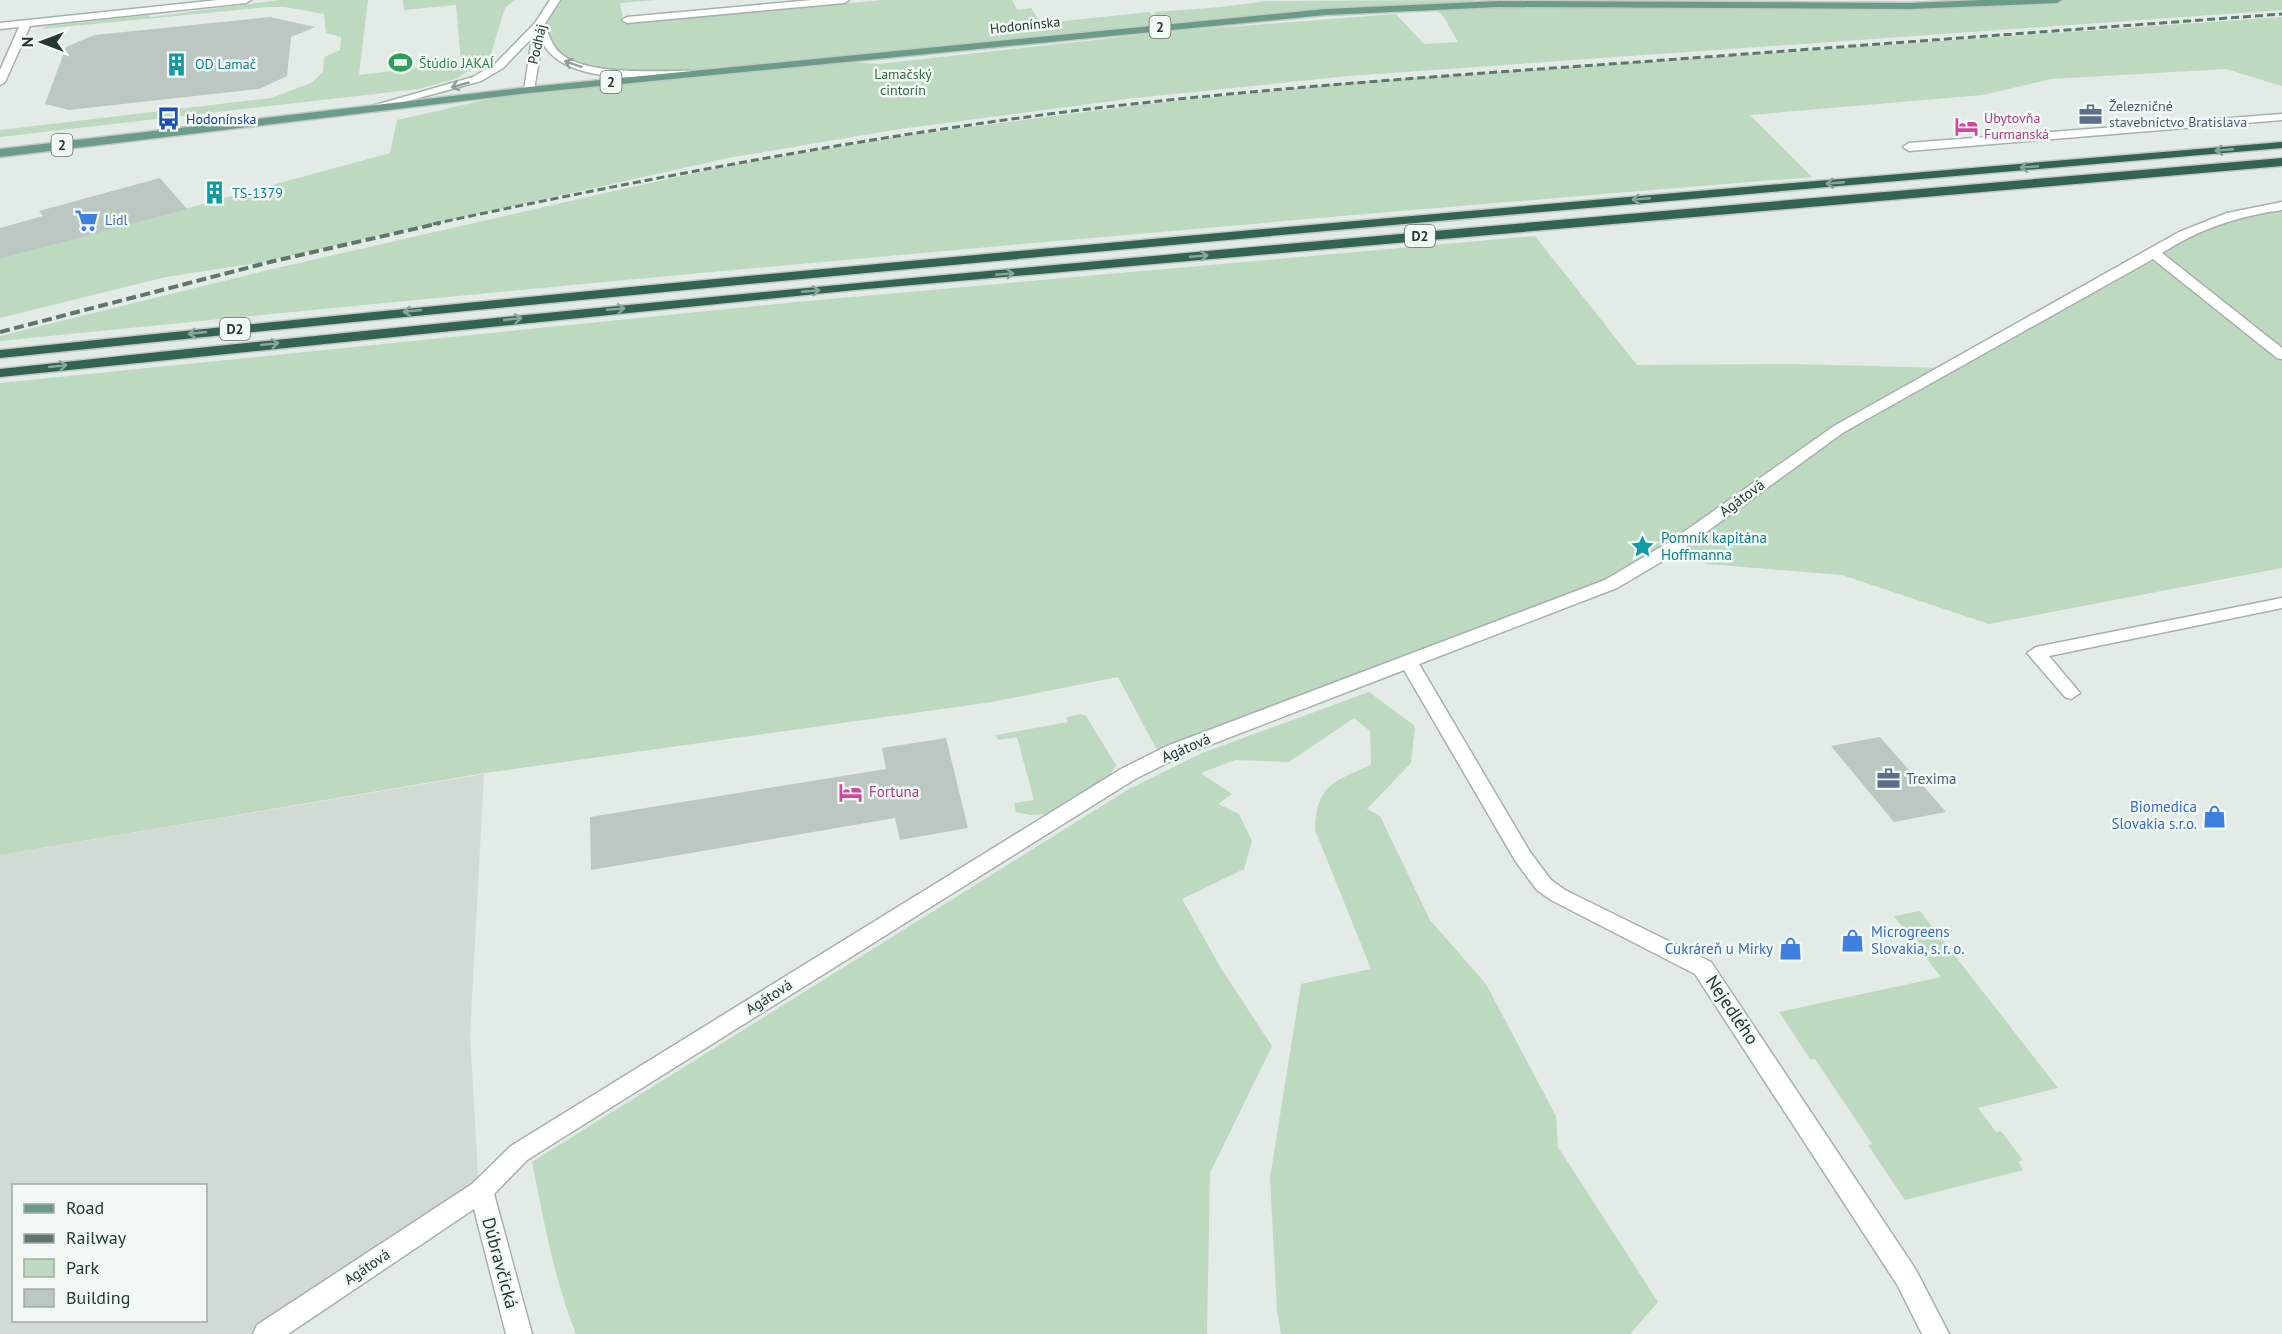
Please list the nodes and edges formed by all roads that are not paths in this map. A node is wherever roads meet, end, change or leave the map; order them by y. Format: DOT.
graph roads {
  1 [pos="246,0"];
  2 [pos="555,0"];
  3 [pos="844,0"];
  4 [pos="2057,0"];
  5 [pos="813,1"];
  6 [pos="1630,2"];
  7 [pos="1941,3"];
  8 [pos="627,20"];
  9 [pos="25,25"];
  10 [pos="538,25"];
  11 [pos="0,26"];
  12 [pos="693,74"];
  13 [pos="0,82"];
  14 [pos="529,90"];
  15 [pos="371,108"];
  16 [pos="2282,117"];
  17 [pos="2282,146"];
  18 [pos="1909,147"];
  19 [pos="0,153"];
  20 [pos="2282,162"];
  21 [pos="2282,206"];
  22 [pos="2154,253"];
  23 [pos="0,354"];
  24 [pos="2282,355"];
  25 [pos="0,372"];
  26 [pos="2282,603"];
  27 [pos="1409,663"];
  28 [pos="2072,693"];
  29 [pos="481,1191"];
  30 [pos="266,1334"];
  31 [pos="519,1334"];
  32 [pos="1936,1334"];
  1 -- 9 [label="street"];
  2 -- 10 [label="street, Podháj"];
  3 -- 5 [label="street"];
  4 -- 7 [label="main road, Hodonínska / 2"];
  5 -- 8 [label="street"];
  6 -- 7 [label="main road, Hodonínska / 2"];
  6 -- 12 [label="main road, Hodonínska / 2"];
  9 -- 11 [label="street"];
  9 -- 13 [label="street"];
  12 -- 10 [label="street, one-way"];
  10 -- 14 [label="street, Podháj"];
  10 -- 15 [label="street, one-way"];
  12 -- 14 [label="main road, Hodonínska / 2"];
  14 -- 15 [label="main road, Hodonínska / 2"];
  15 -- 19 [label="main road, Hodonínska / 2"];
  16 -- 18 [label="street"];
  17 -- 23 [label="highway, D2, one-way"];
  25 -- 20 [label="highway, D2, one-way"];
  21 -- 22 [label="street, Agátová"];
  22 -- 24 [label="street"];
  22 -- 27 [label="street, Agátová"];
  26 -- 28 [label="street"];
  27 -- 29 [label="street, Agátová"];
  27 -- 32 [label="street, Nejedlého"];
  29 -- 30 [label="street, Agátová"];
  29 -- 31 [label="street, Dúbravčická"];
}
